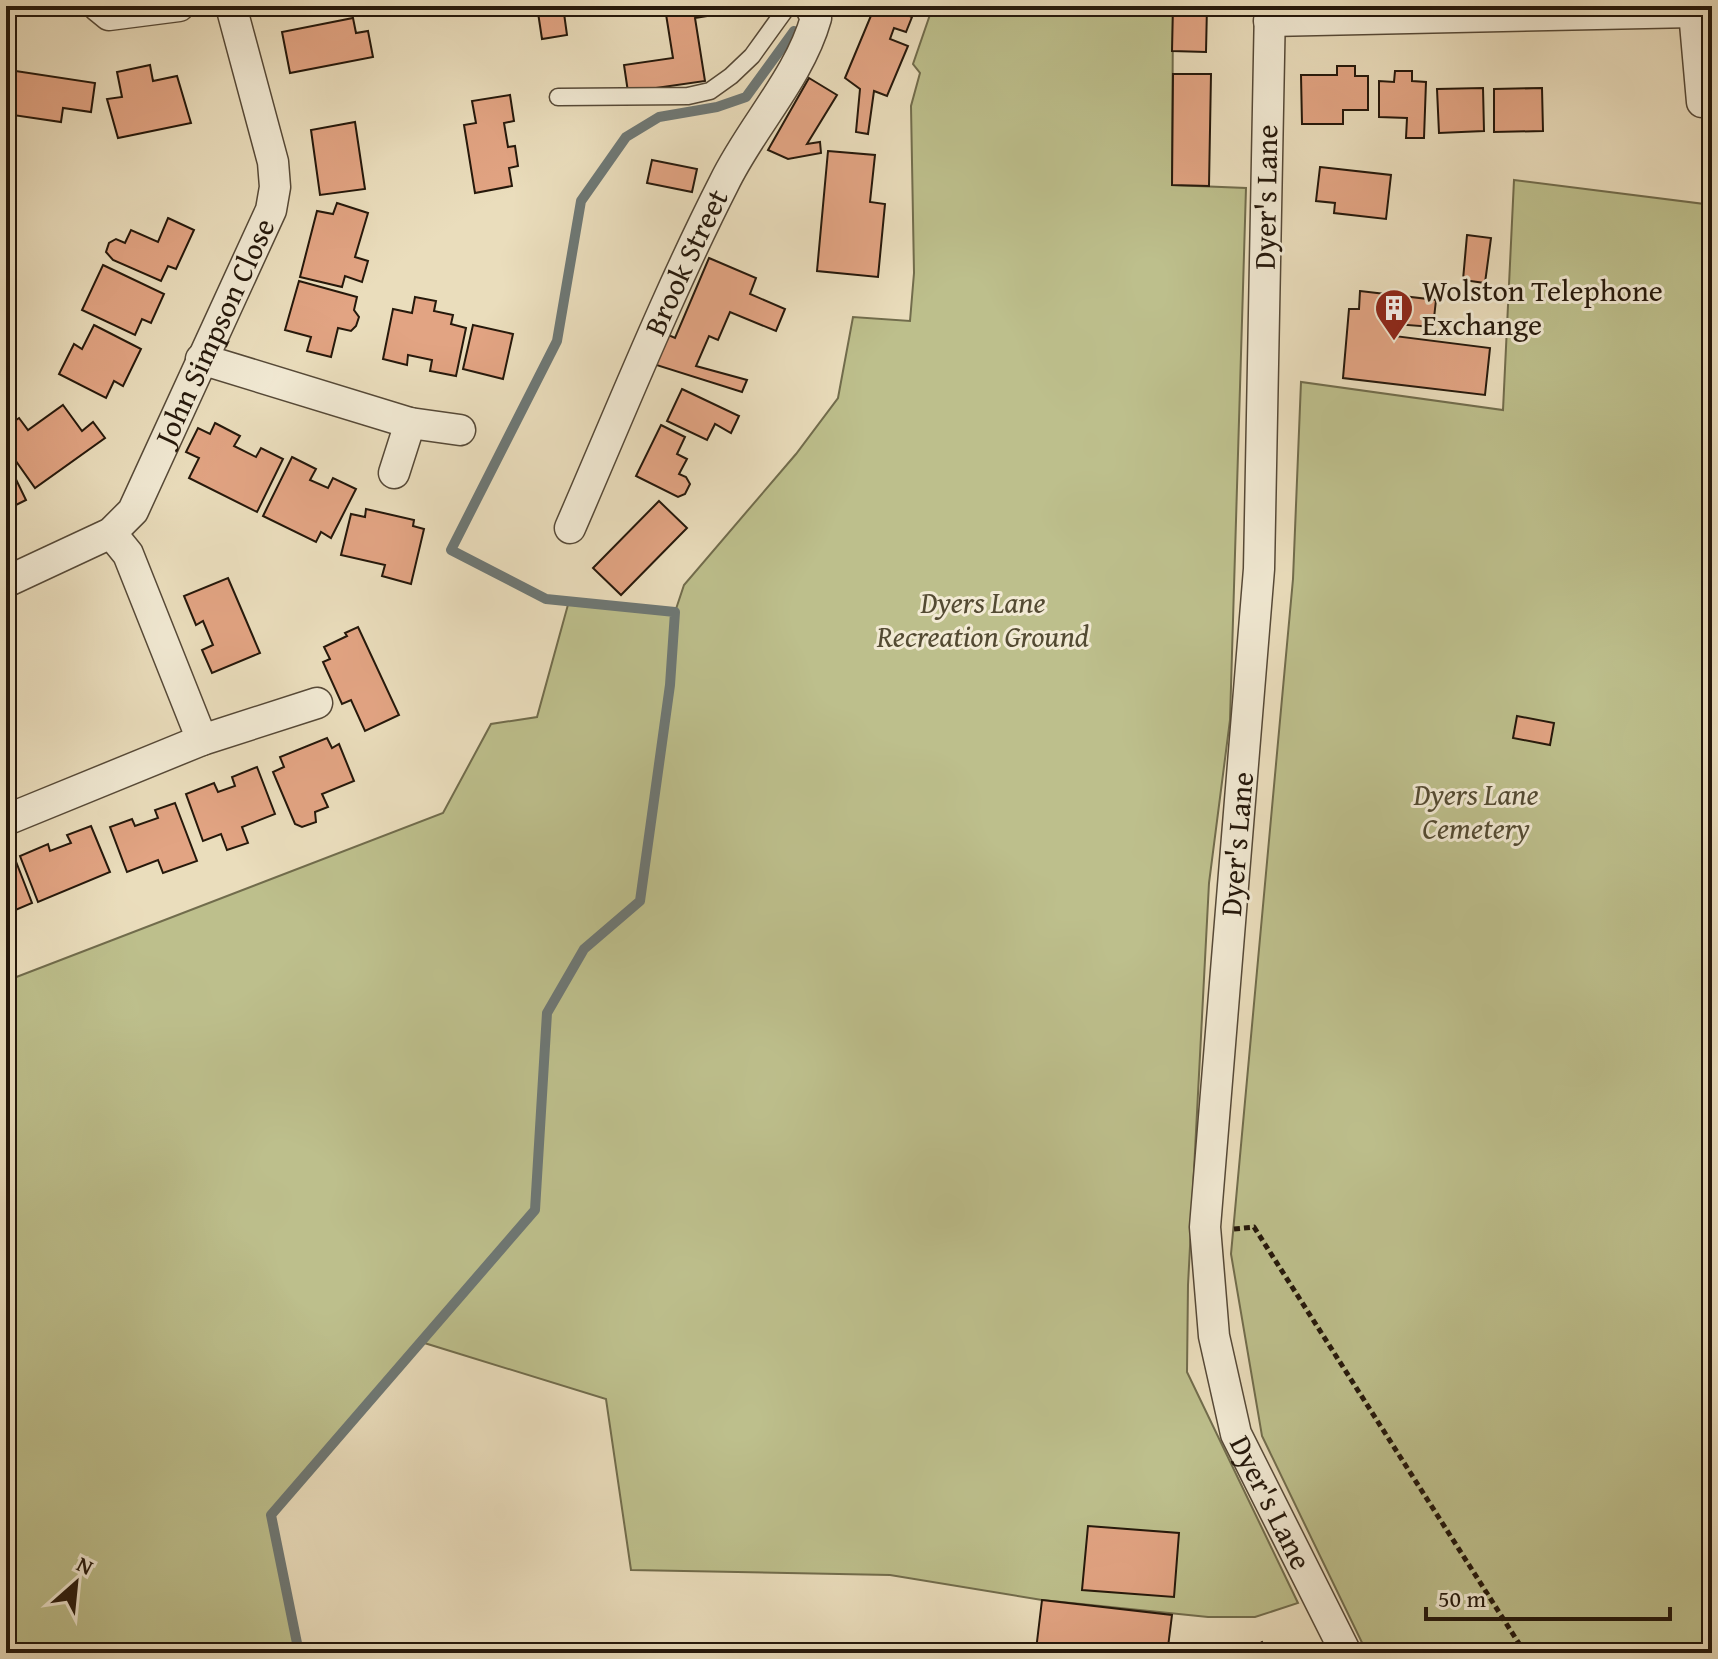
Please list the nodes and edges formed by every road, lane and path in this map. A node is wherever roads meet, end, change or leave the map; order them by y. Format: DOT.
graph roads {
  1 [pos="98,6"];
  2 [pos="179,6"];
  3 [pos="231,6"];
  4 [pos="788,6"];
  5 [pos="1703,10"];
  6 [pos="813,12"];
  7 [pos="1270,14"];
  8 [pos="558,97"];
  9 [pos="1702,102"];
  10 [pos="201,359"];
  11 [pos="410,423"];
  12 [pos="460,430"];
  13 [pos="394,473"];
  14 [pos="570,528"];
  15 [pos="111,533"];
  16 [pos="6,582"];
  17 [pos="317,703"];
  18 [pos="202,740"];
  19 [pos="6,820"];
  20 [pos="1205,1227"];
  21 [pos="1346,1653"];
  22 [pos="1525,1653"];
  1 -- 2 [label="street"];
  3 -- 10 [label="street, John Simpson Close"];
  4 -- 8 [label="lane"];
  5 -- 7 [label="street"];
  5 -- 9 [label="street"];
  6 -- 14 [label="street, Brook Street"];
  7 -- 20 [label="street, Dyer's Lane"];
  10 -- 11 [label="street"];
  10 -- 15 [label="street, John Simpson Close"];
  11 -- 12 [label="street"];
  11 -- 13 [label="street"];
  15 -- 16 [label="street, John Simpson Close"];
  15 -- 18 [label="street"];
  17 -- 18 [label="street"];
  18 -- 19 [label="street"];
  20 -- 21 [label="street, Dyer's Lane"];
  20 -- 22 [label="path"];
}
